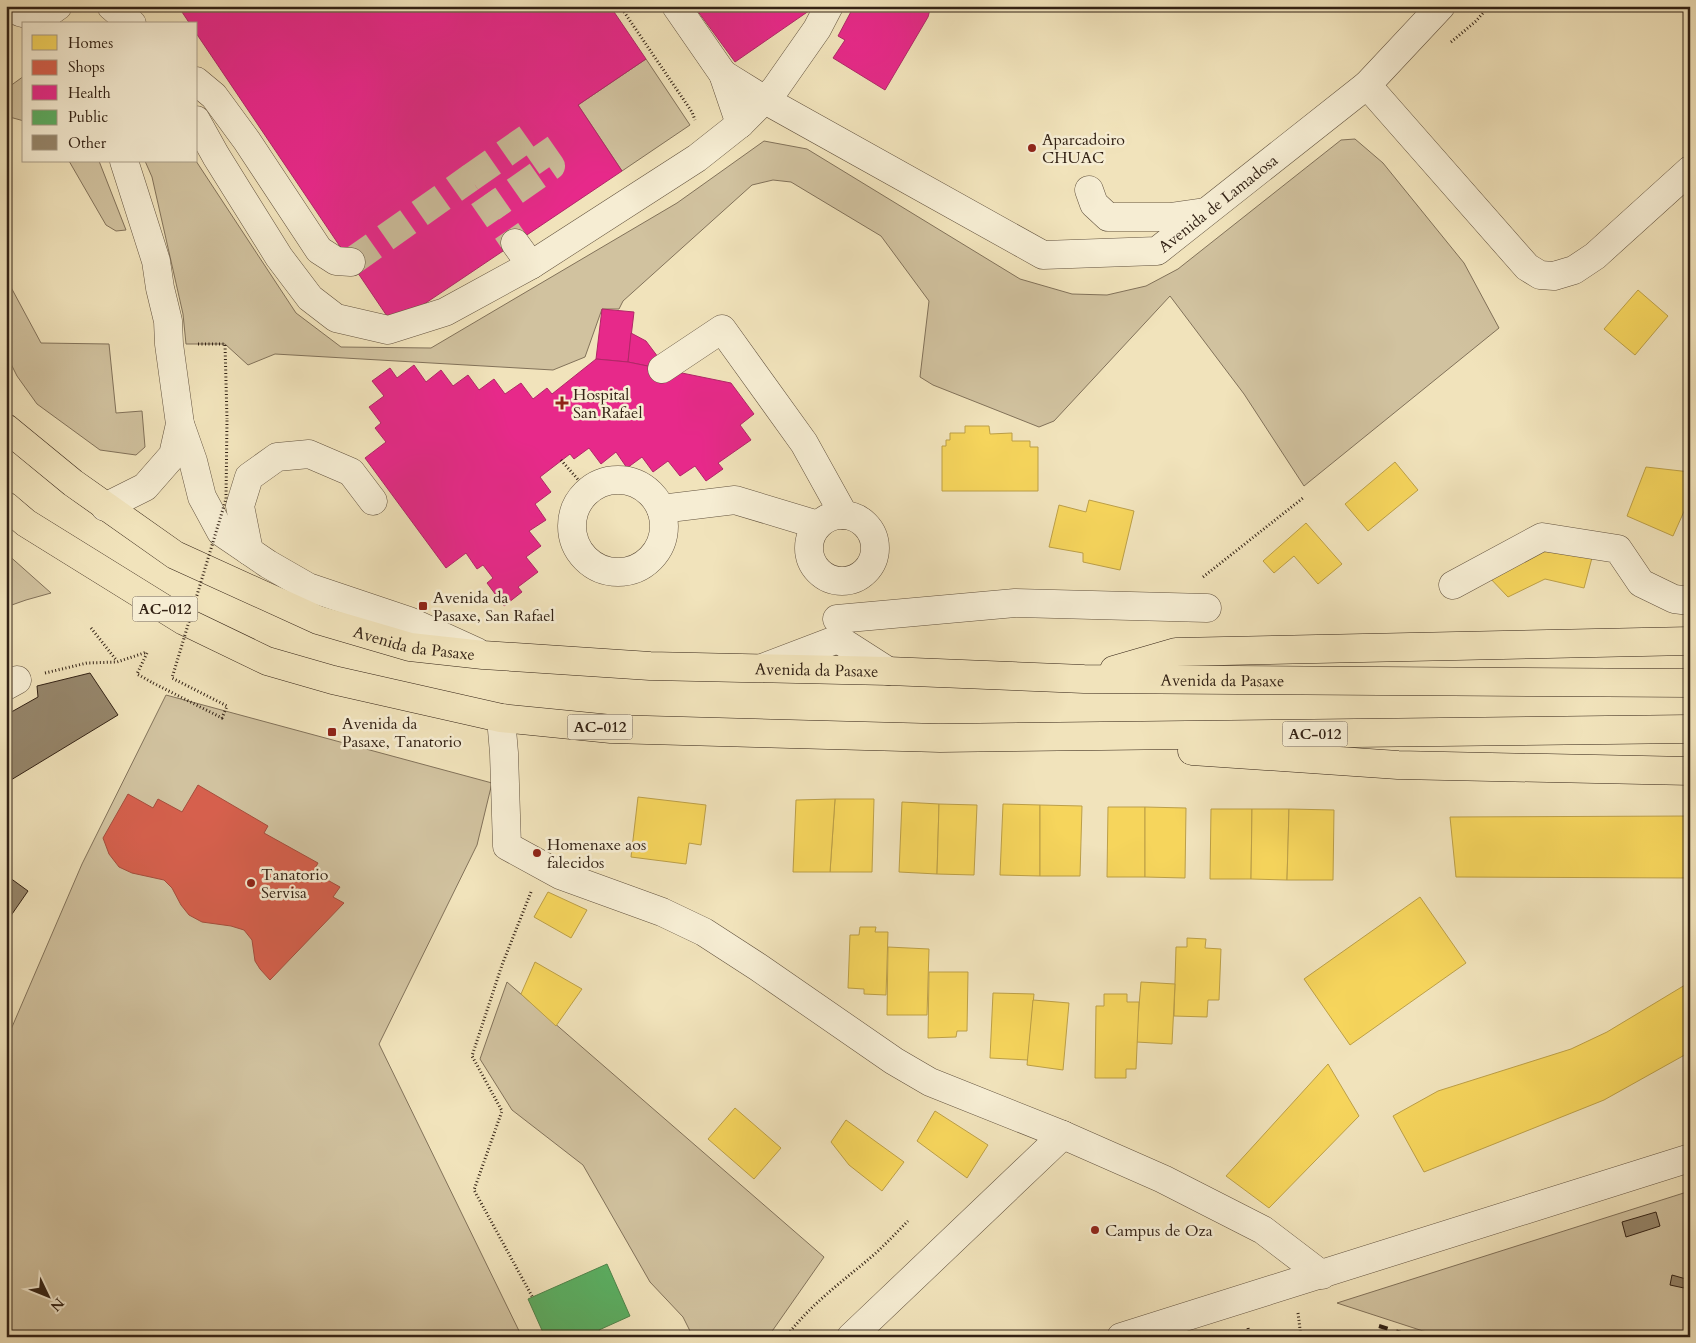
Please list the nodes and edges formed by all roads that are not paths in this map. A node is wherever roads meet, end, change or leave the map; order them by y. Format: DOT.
graph roads {
  1 [pos="9,6"];
  2 [pos="111,6"];
  3 [pos="676,6"];
  4 [pos="830,6"];
  5 [pos="1441,6"];
  6 [pos="60,12"];
  7 [pos="130,22"];
  8 [pos="724,74"];
  9 [pos="198,83"];
  10 [pos="1367,84"];
  11 [pos="765,100"];
  12 [pos="198,124"];
  13 [pos="740,124"];
  14 [pos="124,162"];
  15 [pos="1690,170"];
  16 [pos="1089,190"];
  17 [pos="1205,212"];
  18 [pos="515,243"];
  19 [pos="350,262"];
  20 [pos="531,265"];
  21 [pos="662,369"];
  22 [pos="180,424"];
  23 [pos="6,428"];
  24 [pos="373,501"];
  25 [pos="6,506"];
  26 [pos="105,507"];
  27 [pos="661,510"];
  28 [pos="844,515"];
  29 [pos="818,525"];
  30 [pos="249,551"];
  31 [pos="847,582"];
  32 [pos="1454,585"];
  33 [pos="1690,600"];
  34 [pos="1207,608"];
  35 [pos="838,629"];
  36 [pos="1690,641"];
  37 [pos="483,655"];
  38 [pos="762,668"];
  39 [pos="888,671"];
  40 [pos="1084,679"];
  41 [pos="1690,683"];
  42 [pos="500,718"];
  43 [pos="1690,729"];
  44 [pos="940,738"];
  45 [pos="1690,771"];
  46 [pos="1063,1135"];
  47 [pos="1690,1158"];
  48 [pos="1322,1275"];
  49 [pos="851,1337"];
  50 [pos="1121,1337"];
  1 -- 6 [label="street"];
  2 -- 7 [label="street"];
  3 -- 8 [label="street"];
  4 -- 11 [label="street"];
  5 -- 10 [label="street, Avenida de Lamadosa"];
  8 -- 11 [label="street, Avenida de Lamadosa"];
  8 -- 13 [label="street"];
  9 -- 19 [label="street"];
  10 -- 15 [label="street"];
  10 -- 17 [label="street, Avenida de Lamadosa"];
  11 -- 13 [label="street"];
  11 -- 17 [label="street, Avenida de Lamadosa"];
  12 -- 20 [label="street"];
  13 -- 20 [label="street"];
  14 -- 22 [label="street"];
  16 -- 17 [label="street"];
  18 -- 20 [label="street"];
  21 -- 28 [label="street"];
  22 -- 26 [label="street"];
  22 -- 30 [label="street"];
  23 -- 26 [label="main road, Avenida da Pasaxe"];
  24 -- 30 [label="street"];
  25 -- 42 [label="main road, AC-012"];
  26 -- 37 [label="main road, Avenida da Pasaxe"];
  27 -- 27 [label="street"];
  27 -- 29 [label="street"];
  28 -- 29 [label="street"];
  28 -- 31 [label="street"];
  29 -- 31 [label="street"];
  30 -- 37 [label="street"];
  31 -- 35 [label="street"];
  32 -- 33 [label="street"];
  34 -- 35 [label="street"];
  35 -- 38 [label="street"];
  35 -- 39 [label="street"];
  36 -- 40 [label="main road"];
  37 -- 38 [label="main road, Avenida da Pasaxe"];
  38 -- 39 [label="main road, Avenida da Pasaxe"];
  39 -- 40 [label="main road, Avenida da Pasaxe"];
  40 -- 41 [label="main road, Avenida da Pasaxe"];
  42 -- 44 [label="main road, AC-012"];
  42 -- 46 [label="street"];
  43 -- 44 [label="main road, AC-012"];
  44 -- 45 [label="main road"];
  46 -- 48 [label="street"];
  46 -- 49 [label="street"];
  47 -- 48 [label="street"];
  48 -- 50 [label="street"];
}
